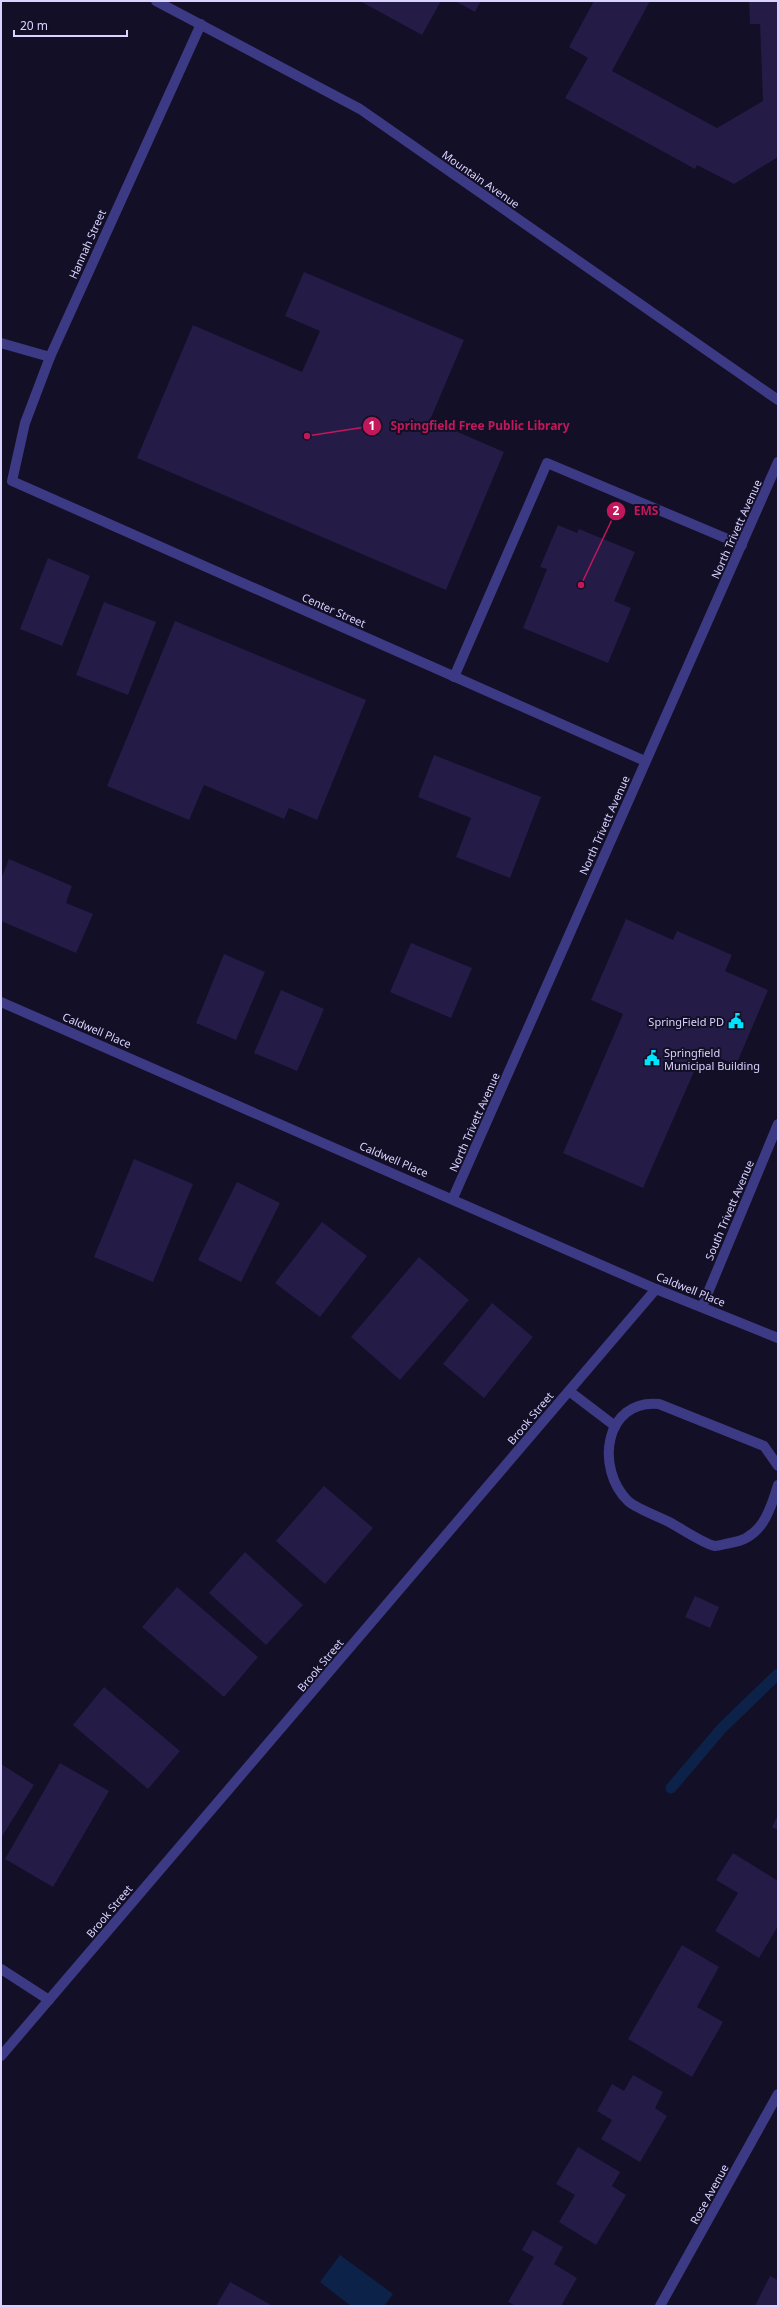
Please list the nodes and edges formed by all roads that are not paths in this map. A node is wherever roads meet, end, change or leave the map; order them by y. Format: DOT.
graph roads {
  1 [pos="156,1"];
  2 [pos="201,24"];
  3 [pos="1,343"];
  4 [pos="50,357"];
  5 [pos="778,400"];
  6 [pos="778,462"];
  7 [pos="12,481"];
  8 [pos="742,545"];
  9 [pos="454,677"];
  10 [pos="646,762"];
  11 [pos="1,1002"];
  12 [pos="778,1124"];
  13 [pos="453,1198"];
  14 [pos="656,1288"];
  15 [pos="702,1307"];
  16 [pos="778,1338"];
  17 [pos="569,1391"];
  18 [pos="615,1426"];
  19 [pos="778,1466"];
  20 [pos="778,1485"];
  21 [pos="1,1969"];
  22 [pos="49,2000"];
  23 [pos="1,2056"];
  24 [pos="778,2094"];
  25 [pos="660,2306"];
  1 -- 2 [label="street, Mountain Avenue"];
  2 -- 4 [label="street, Hannah Street"];
  2 -- 5 [label="street, Mountain Avenue"];
  3 -- 4 [label="street"];
  4 -- 7 [label="street, Hannah Street"];
  6 -- 8 [label="street, North Trivett Avenue"];
  7 -- 9 [label="street, Center Street"];
  8 -- 9 [label="street"];
  8 -- 10 [label="street, North Trivett Avenue"];
  9 -- 10 [label="street, Center Street"];
  10 -- 13 [label="street, North Trivett Avenue"];
  11 -- 13 [label="street, Caldwell Place"];
  12 -- 15 [label="street, South Trivett Avenue"];
  13 -- 14 [label="street, Caldwell Place"];
  14 -- 15 [label="street, Caldwell Place"];
  14 -- 17 [label="street, Brook Street"];
  15 -- 16 [label="street, Caldwell Place"];
  17 -- 18 [label="street"];
  17 -- 22 [label="street, Brook Street"];
  18 -- 19 [label="street"];
  18 -- 20 [label="street"];
  21 -- 22 [label="street"];
  22 -- 23 [label="street, Brook Street"];
  24 -- 25 [label="street, Rose Avenue"];
}
